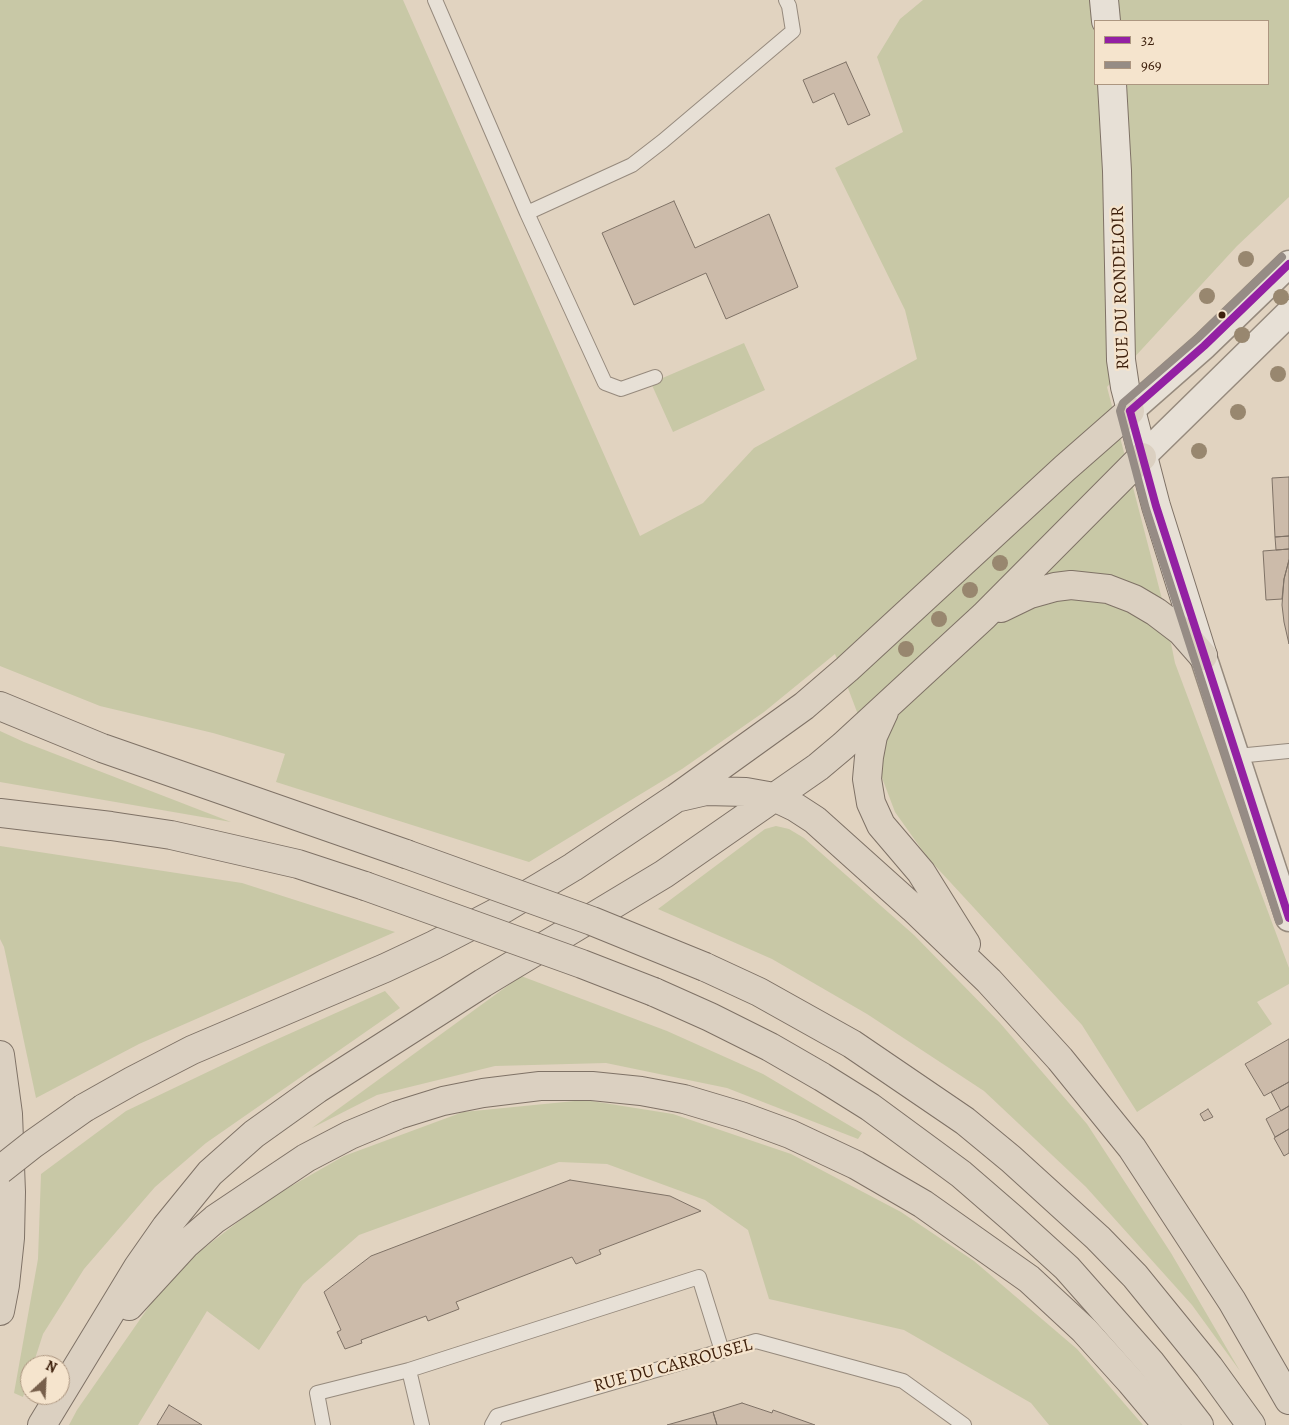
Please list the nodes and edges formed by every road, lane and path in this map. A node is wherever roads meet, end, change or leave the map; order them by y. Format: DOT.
graph roads {
  1 [pos="435,0"];
  2 [pos="786,0"];
  3 [pos="1104,0"];
  4 [pos="1106,20"];
  5 [pos="1112,85"];
  6 [pos="526,213"];
  7 [pos="1289,264"];
  8 [pos="1289,313"];
  9 [pos="655,377"];
  10 [pos="1130,411"];
  11 [pos="1142,457"];
  12 [pos="984,616"];
  13 [pos="1204,656"];
  14 [pos="887,705"];
  15 [pos="0,706"];
  16 [pos="1289,751"];
  17 [pos="1237,756"];
  18 [pos="676,798"];
  19 [pos="774,798"];
  20 [pos="0,813"];
  21 [pos="1289,918"];
  22 [pos="989,981"];
  23 [pos="0,1055"];
  24 [pos="0,1170"];
  25 [pos="0,1311"];
  26 [pos="90,1348"];
  27 [pos="722,1350"];
  28 [pos="409,1370"];
  29 [pos="1289,1400"];
  30 [pos="42,1425"];
  31 [pos="324,1425"];
  32 [pos="422,1425"];
  33 [pos="492,1425"];
  34 [pos="964,1425"];
  35 [pos="1167,1425"];
  36 [pos="1199,1425"];
  37 [pos="1251,1425"];
  1 -- 6 [label="lane"];
  2 -- 6 [label="lane"];
  3 -- 4 [label="street"];
  5 -- 10 [label="street, RUE DU RONDELOIR"];
  6 -- 9 [label="lane"];
  7 -- 10 [label="street"];
  8 -- 11 [label="street"];
  10 -- 11 [label="street, RUE DU RONDELOIR"];
  10 -- 18 [label="main road"];
  11 -- 12 [label="main road"];
  11 -- 13 [label="street, RUE DU RONDELOIR"];
  12 -- 13 [label="main road"];
  12 -- 14 [label="main road"];
  13 -- 17 [label="street, RUE DU RONDELOIR"];
  14 -- 19 [label="main road"];
  14 -- 22 [label="main road"];
  15 -- 37 [label="main road, bridge"];
  16 -- 17 [label="lane"];
  17 -- 21 [label="street, RUE DU RONDELOIR"];
  18 -- 19 [label="main road"];
  18 -- 24 [label="main road, bridge"];
  19 -- 22 [label="main road"];
  19 -- 26 [label="main road"];
  20 -- 36 [label="main road, bridge"];
  22 -- 29 [label="main road"];
  23 -- 25 [label="main road"];
  26 -- 30 [label="main road"];
  26 -- 35 [label="main road"];
  27 -- 28 [label="lane"];
  27 -- 33 [label="lane, RUE DU CARROUSEL"];
  27 -- 34 [label="lane, RUE DU CARROUSEL"];
  28 -- 31 [label="lane"];
  28 -- 32 [label="lane"];
}
